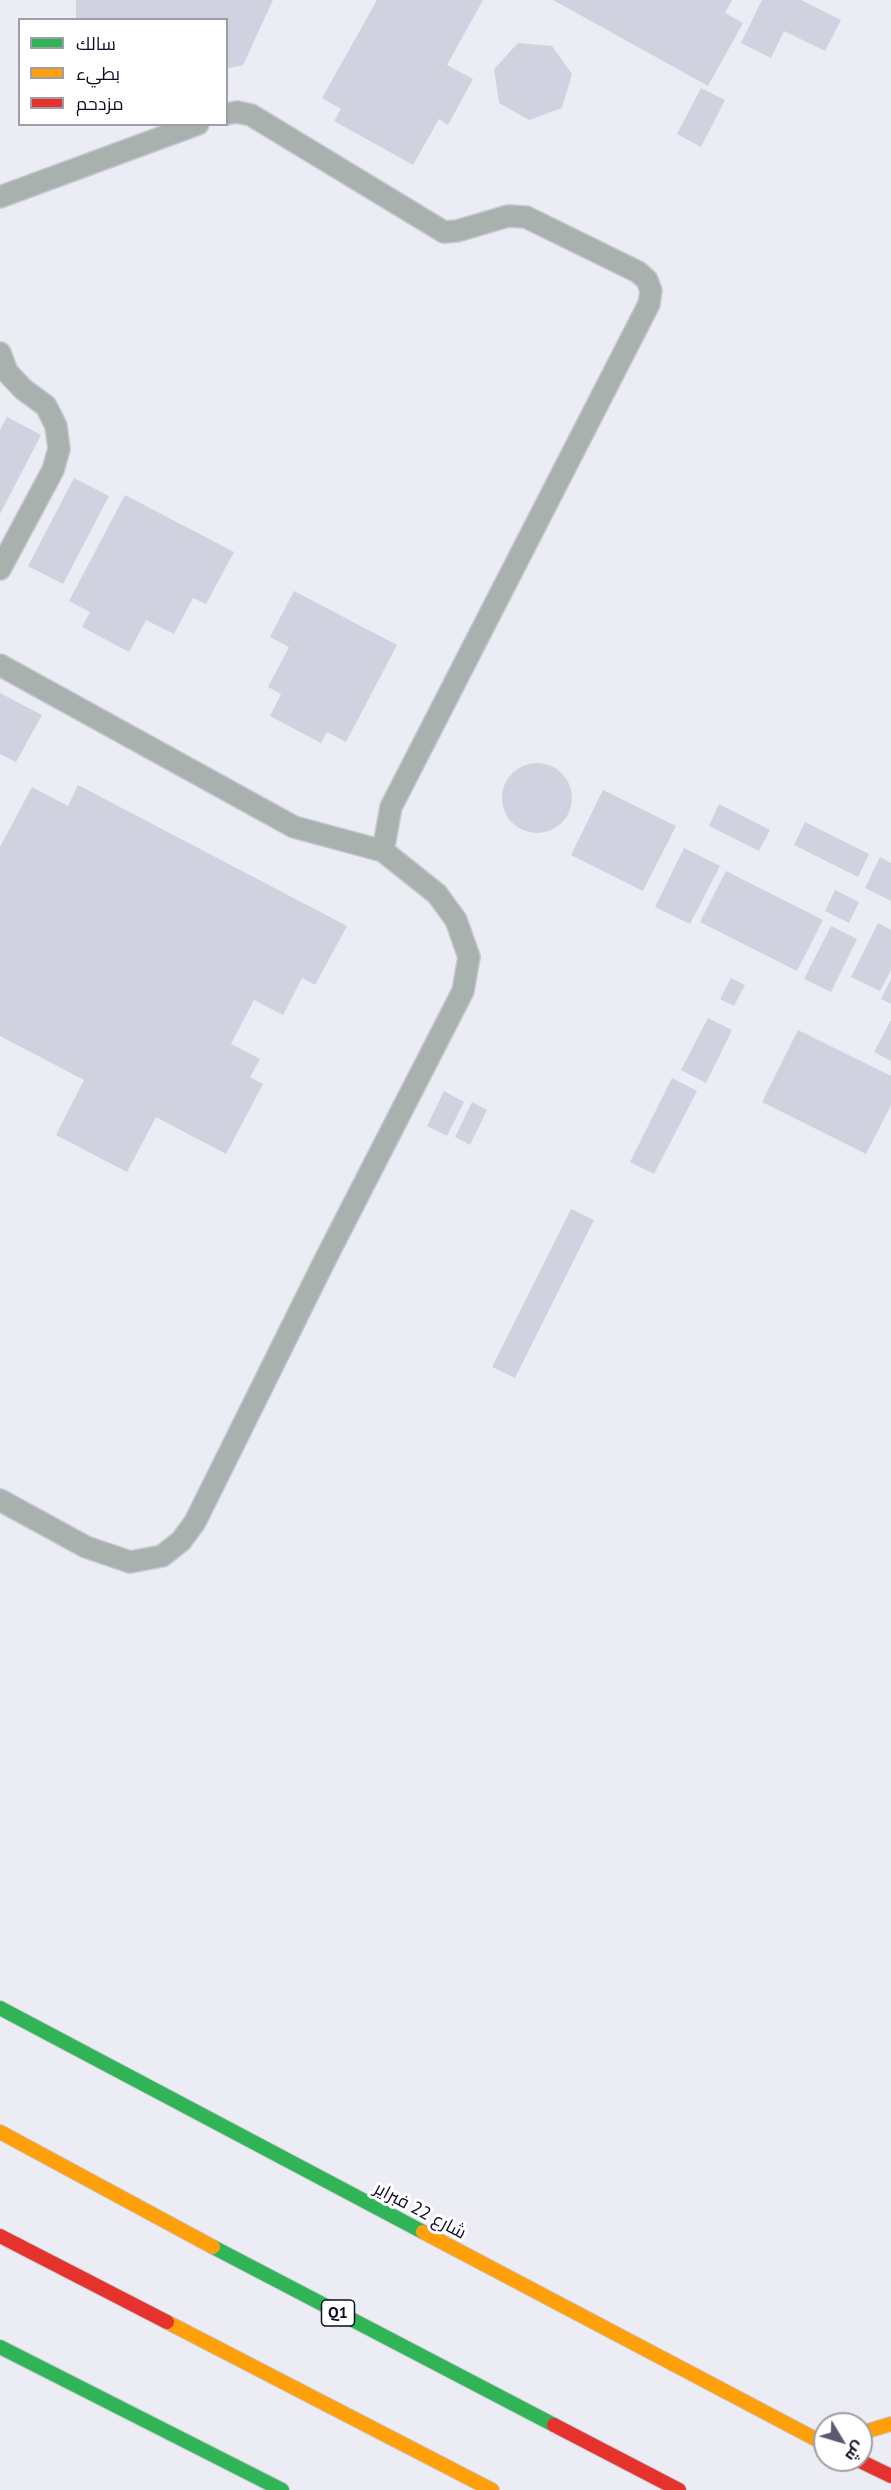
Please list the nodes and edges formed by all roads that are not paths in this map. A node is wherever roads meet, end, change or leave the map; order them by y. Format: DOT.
graph roads {
  1 [pos="228,113"];
  2 [pos="193,126"];
  3 [pos="0,198"];
  4 [pos="0,353"];
  5 [pos="0,569"];
  6 [pos="0,665"];
  7 [pos="383,850"];
  8 [pos="0,1500"];
  9 [pos="0,2008"];
  10 [pos="0,2132"];
  11 [pos="0,2236"];
  12 [pos="0,2347"];
  13 [pos="891,2424"];
  14 [pos="873,2429"];
  15 [pos="813,2437"];
  16 [pos="873,2467"];
  17 [pos="891,2476"];
  18 [pos="282,2490"];
  19 [pos="492,2490"];
  20 [pos="679,2490"];
  1 -- 7 [label="lane"];
  2 -- 3 [label="lane"];
  4 -- 5 [label="lane"];
  6 -- 7 [label="lane"];
  7 -- 8 [label="lane"];
  9 -- 15 [label="main road, شارع 22 فبراير"];
  10 -- 20 [label="main road, Q1"];
  11 -- 19 [label="main road"];
  12 -- 18 [label="main road"];
  13 -- 14 [label="main road"];
  16 -- 17 [label="main road"];
}
